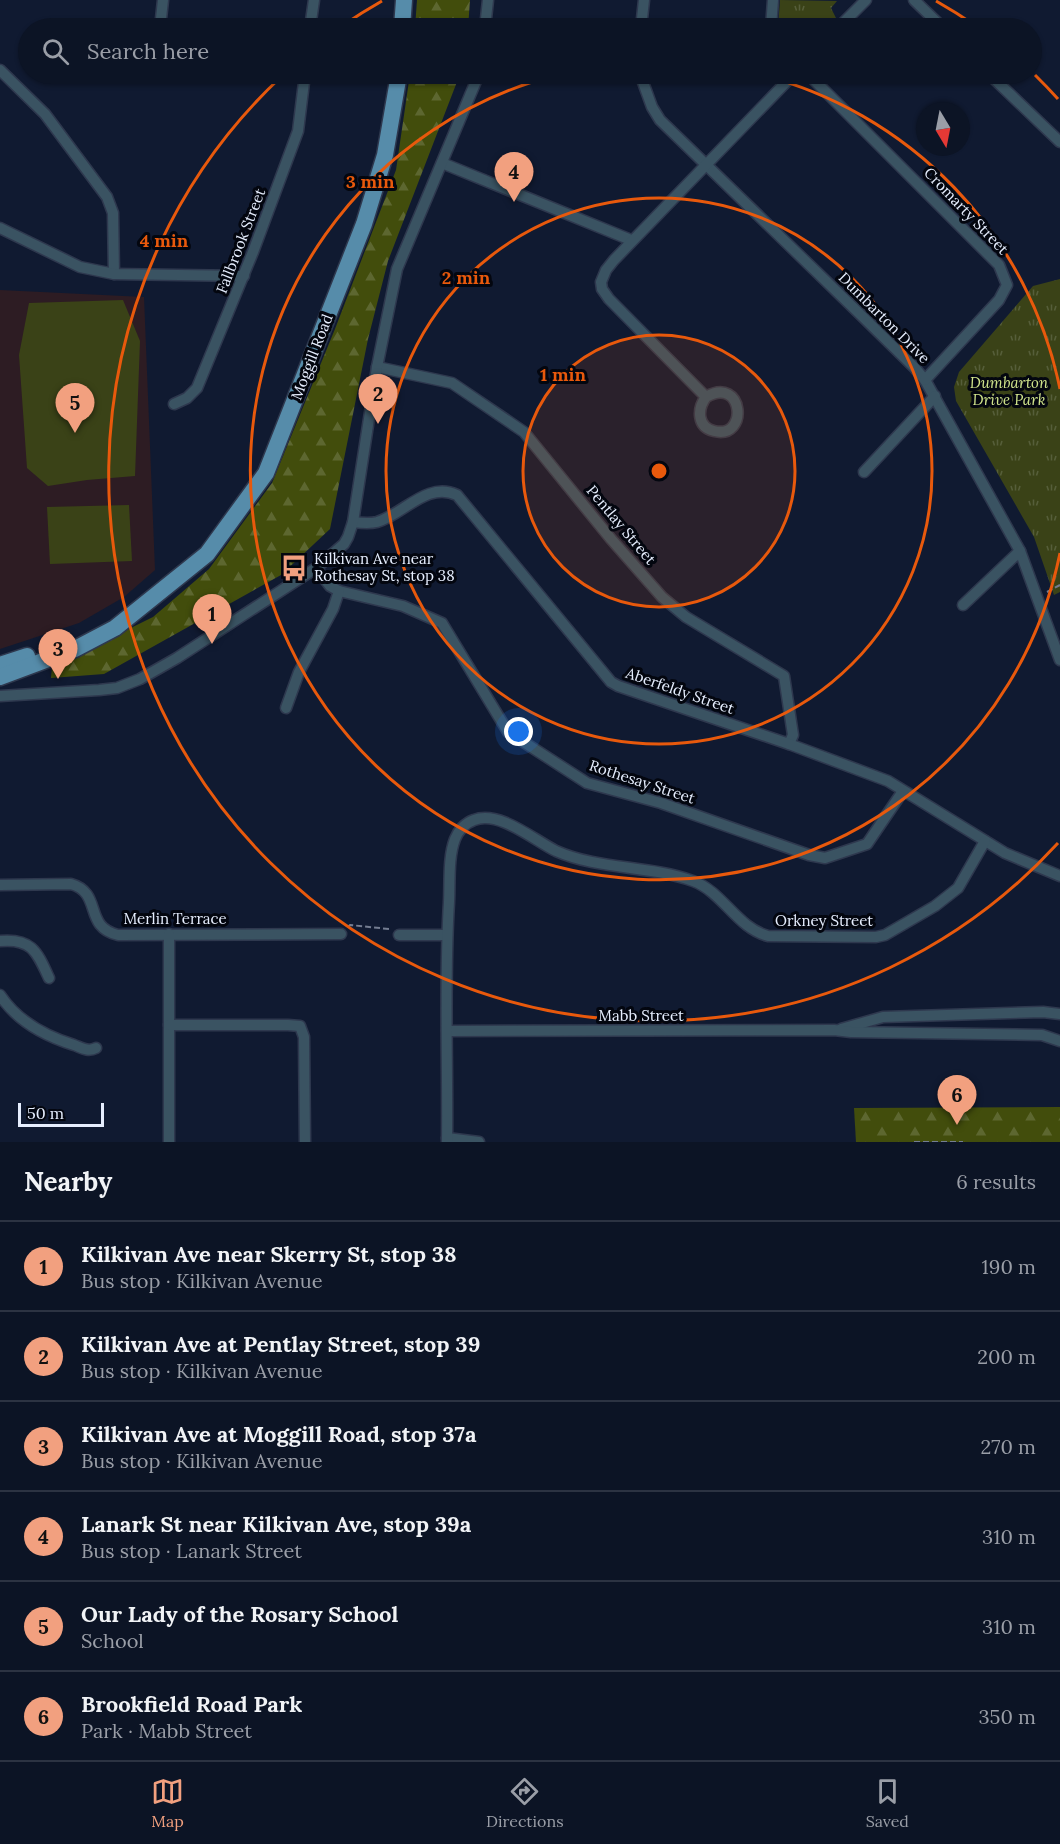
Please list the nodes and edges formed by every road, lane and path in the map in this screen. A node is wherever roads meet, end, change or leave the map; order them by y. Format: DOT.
graph roads {
  1 [pos="163,0"];
  2 [pos="314,0"];
  3 [pos="404,0"];
  4 [pos="488,0"];
  5 [pos="644,0"];
  6 [pos="773,0"];
  7 [pos="866,0"];
  8 [pos="914,0"];
  9 [pos="161,18"];
  10 [pos="311,18"];
  11 [pos="403,18"];
  12 [pos="486,18"];
  13 [pos="642,18"];
  14 [pos="772,18"];
  15 [pos="848,18"];
  16 [pos="933,18"];
  17 [pos="0,70"];
  18 [pos="303,84"];
  19 [pos="397,84"];
  20 [pos="475,84"];
  21 [pos="644,84"];
  22 [pos="784,84"];
  23 [pos="818,84"];
  24 [pos="999,84"];
  25 [pos="1060,142"];
  26 [pos="442,163"];
  27 [pos="706,164"];
  28 [pos="0,228"];
  29 [pos="631,240"];
  30 [pos="114,274"];
  31 [pos="244,276"];
  32 [pos="377,367"];
  33 [pos="925,381"];
  34 [pos="935,396"];
  35 [pos="706,397"];
  36 [pos="174,404"];
  37 [pos="864,472"];
  38 [pos="353,522"];
  39 [pos="1020,551"];
  40 [pos="316,568"];
  41 [pos="1060,585"];
  42 [pos="339,591"];
  43 [pos="1037,596"];
  44 [pos="150,599"];
  45 [pos="963,605"];
  46 [pos="1060,660"];
  47 [pos="0,665"];
  48 [pos="0,677"];
  49 [pos="0,696"];
  50 [pos="286,708"];
  51 [pos="789,744"];
  52 [pos="903,791"];
  53 [pos="985,841"];
  54 [pos="1060,876"];
  55 [pos="0,885"];
  56 [pos="169,934"];
  57 [pos="341,934"];
  58 [pos="399,935"];
  59 [pos="447,935"];
  60 [pos="0,941"];
  61 [pos="49,978"];
  62 [pos="0,995"];
  63 [pos="1060,1014"];
  64 [pos="169,1025"];
  65 [pos="834,1030"];
  66 [pos="447,1031"];
  67 [pos="1060,1041"];
  68 [pos="96,1048"];
  69 [pos="447,1140"];
  70 [pos="169,1142"];
  71 [pos="305,1142"];
  72 [pos="479,1142"];
  73 [pos="914,1142"];
  74 [pos="963,1142"];
  1 -- 9 [label="street"];
  2 -- 10 [label="street"];
  3 -- 11 [label="main road"];
  4 -- 12 [label="street"];
  5 -- 13 [label="street"];
  6 -- 14 [label="street"];
  7 -- 15 [label="street"];
  8 -- 16 [label="street"];
  17 -- 30 [label="street"];
  18 -- 31 [label="street, Fallbrook Street"];
  19 -- 44 [label="main road, Moggill Road"];
  20 -- 26 [label="street"];
  21 -- 27 [label="street, Dumbarton Drive"];
  22 -- 27 [label="street"];
  23 -- 33 [label="street, Cromarty Street"];
  24 -- 25 [label="street"];
  26 -- 29 [label="street"];
  26 -- 32 [label="street"];
  27 -- 29 [label="street"];
  27 -- 33 [label="street, Dumbarton Drive"];
  28 -- 30 [label="street"];
  29 -- 35 [label="street"];
  30 -- 31 [label="street"];
  31 -- 36 [label="street, Fallbrook Street"];
  32 -- 38 [label="street"];
  32 -- 51 [label="street, Pentlay Street"];
  33 -- 34 [label="street, Dumbarton Drive"];
  34 -- 37 [label="street"];
  34 -- 39 [label="street, Dumbarton Drive"];
  38 -- 40 [label="street"];
  38 -- 51 [label="street, Aberfeldy Street"];
  39 -- 43 [label="street, Dumbarton Drive"];
  39 -- 45 [label="street"];
  40 -- 42 [label="street"];
  40 -- 49 [label="street"];
  41 -- 43 [label="path"];
  42 -- 50 [label="street"];
  42 -- 52 [label="street, Rothesay Street"];
  43 -- 46 [label="street, Dumbarton Drive"];
  44 -- 47 [label="main road, Moggill Road"];
  44 -- 48 [label="main road, Moggill Road"];
  51 -- 52 [label="street, Aberfeldy Street"];
  52 -- 53 [label="street, Aberfeldy Street"];
  53 -- 54 [label="street, Aberfeldy Street"];
  53 -- 59 [label="street, Orkney Street"];
  55 -- 56 [label="street, Merlin Terrace"];
  56 -- 57 [label="street, Merlin Terrace"];
  56 -- 64 [label="street"];
  57 -- 58 [label="path"];
  58 -- 59 [label="street"];
  59 -- 66 [label="street"];
  60 -- 61 [label="street"];
  62 -- 68 [label="street"];
  63 -- 65 [label="street, Mabb Street"];
  64 -- 70 [label="street"];
  64 -- 71 [label="street"];
  65 -- 66 [label="street, Mabb Street"];
  65 -- 67 [label="street, Mabb Street"];
  66 -- 69 [label="street"];
  69 -- 72 [label="street"];
  73 -- 74 [label="path"];
}
